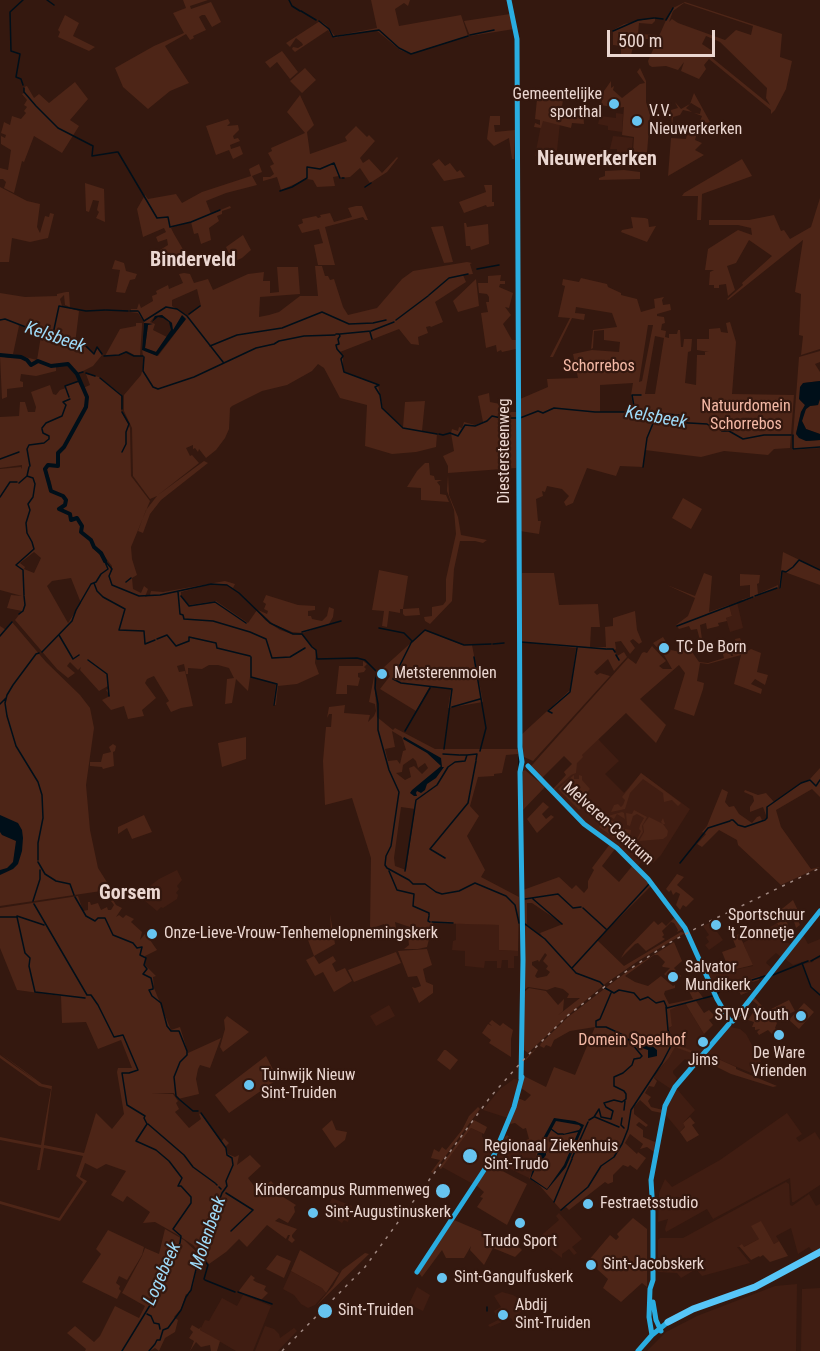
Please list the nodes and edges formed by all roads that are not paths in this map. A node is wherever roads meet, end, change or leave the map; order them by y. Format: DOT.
graph roads {
  1 [pos="509,0"];
  2 [pos="525,765"];
  3 [pos="820,911"];
  4 [pos="731,1022"];
  5 [pos="820,1254"];
  6 [pos="418,1271"];
  7 [pos="653,1320"];
  8 [pos="668,1323"];
  9 [pos="657,1331"];
  10 [pos="640,1351"];
  1 -- 2 [label="main road, Diestersteenweg"];
  2 -- 4 [label="main road, Melveren-Centrum"];
  2 -- 6 [label="main road, Diestersteenweg"];
  3 -- 4 [label="main road"];
  4 -- 7 [label="main road"];
  5 -- 8 [label="highway"];
  7 -- 8 [label="main road"];
  7 -- 9 [label="main road"];
  7 -- 9 [label="main road"];
  8 -- 9 [label="main road"];
  9 -- 10 [label="main road"];
}
